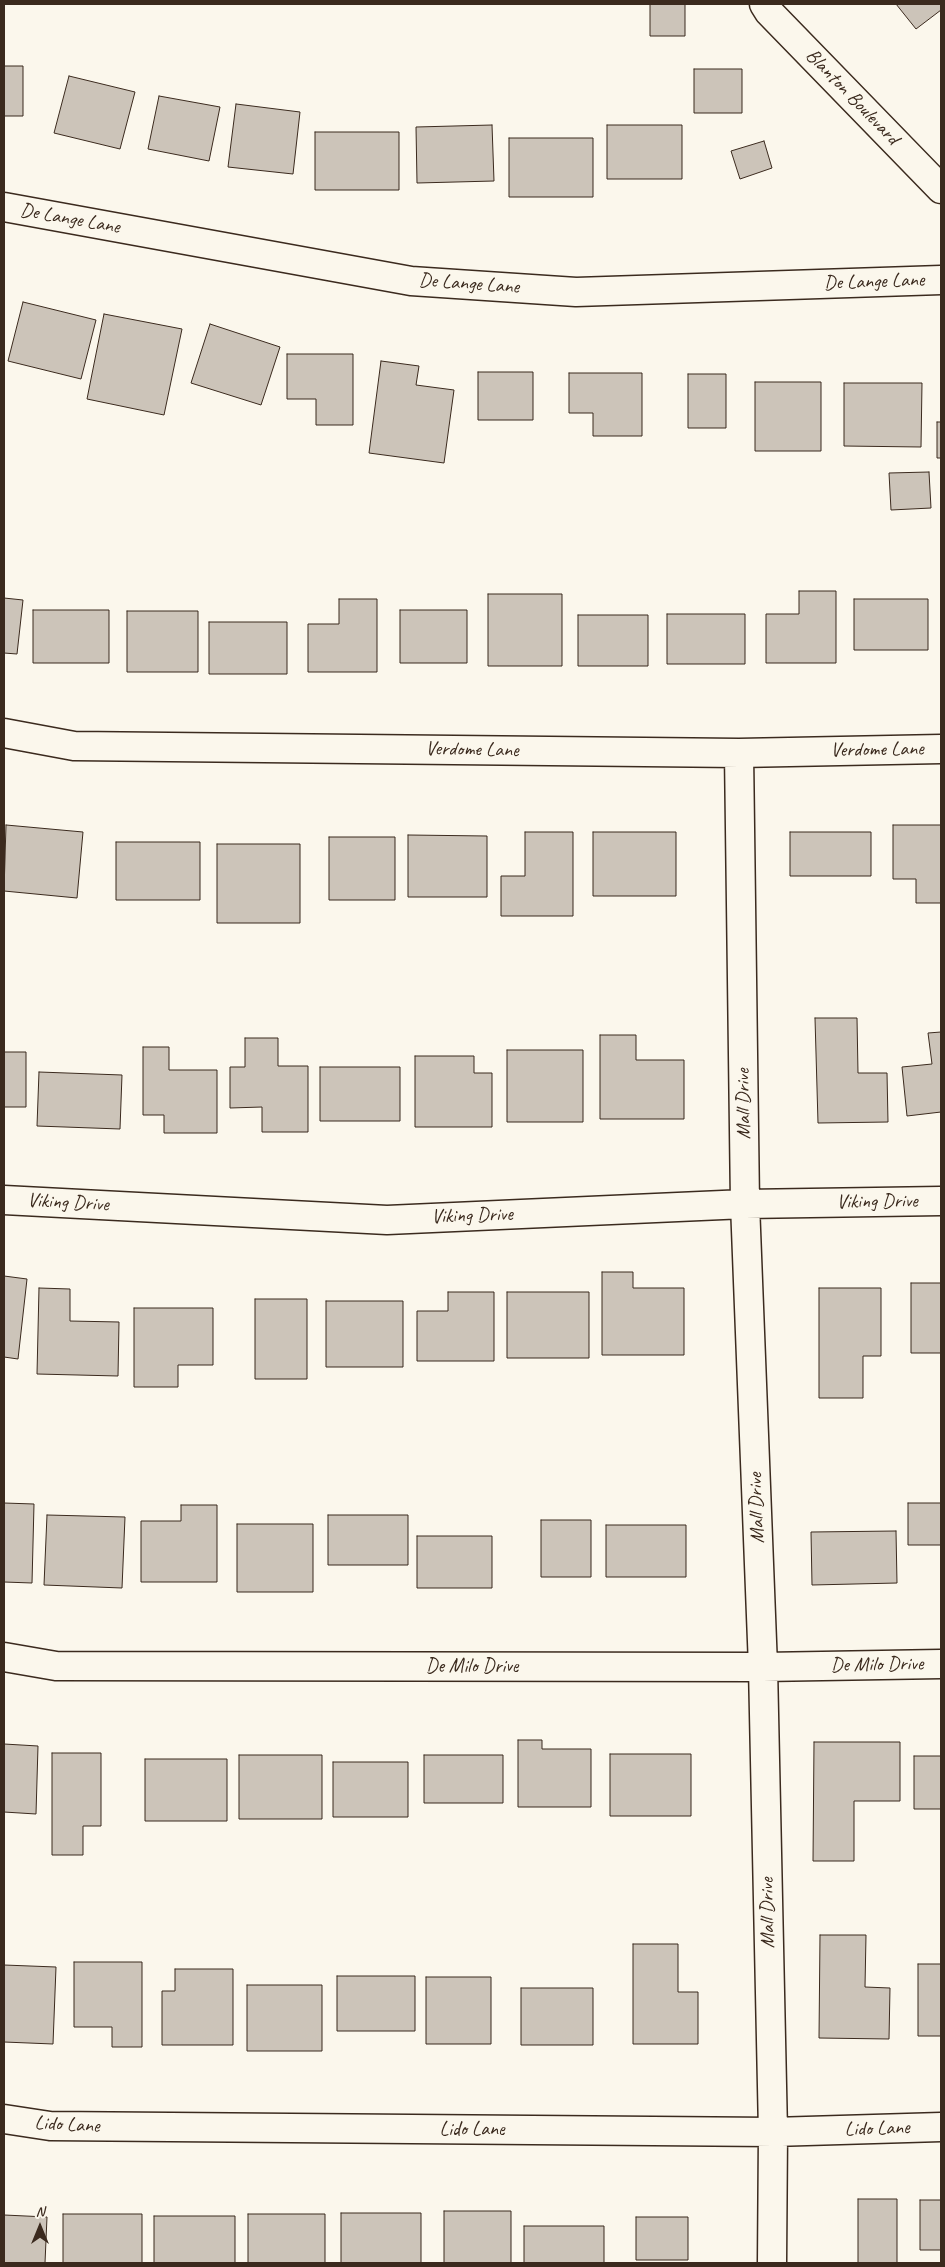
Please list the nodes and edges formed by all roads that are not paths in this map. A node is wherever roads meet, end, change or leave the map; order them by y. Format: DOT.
graph roads {
  1 [pos="764,4"];
  2 [pos="941,189"];
  3 [pos="4,207"];
  4 [pos="941,280"];
  5 [pos="4,733"];
  6 [pos="941,749"];
  7 [pos="739,753"];
  8 [pos="4,1200"];
  9 [pos="941,1201"];
  10 [pos="745,1204"];
  11 [pos="4,1657"];
  12 [pos="941,1664"];
  13 [pos="763,1667"];
  14 [pos="4,2120"];
  15 [pos="941,2128"];
  16 [pos="773,2132"];
  17 [pos="772,2263"];
  1 -- 2 [label="street, Blanton Boulevard"];
  3 -- 4 [label="street, De Lange Lane"];
  5 -- 7 [label="street, Verdome Lane"];
  6 -- 7 [label="street, Verdome Lane"];
  7 -- 10 [label="street, Mall Drive"];
  8 -- 10 [label="street, Viking Drive"];
  9 -- 10 [label="street, Viking Drive"];
  10 -- 13 [label="street, Mall Drive"];
  11 -- 13 [label="street, De Milo Drive"];
  12 -- 13 [label="street, De Milo Drive"];
  13 -- 16 [label="street, Mall Drive"];
  14 -- 16 [label="street, Lido Lane"];
  15 -- 16 [label="street, Lido Lane"];
  16 -- 17 [label="street, Mall Drive"];
}
